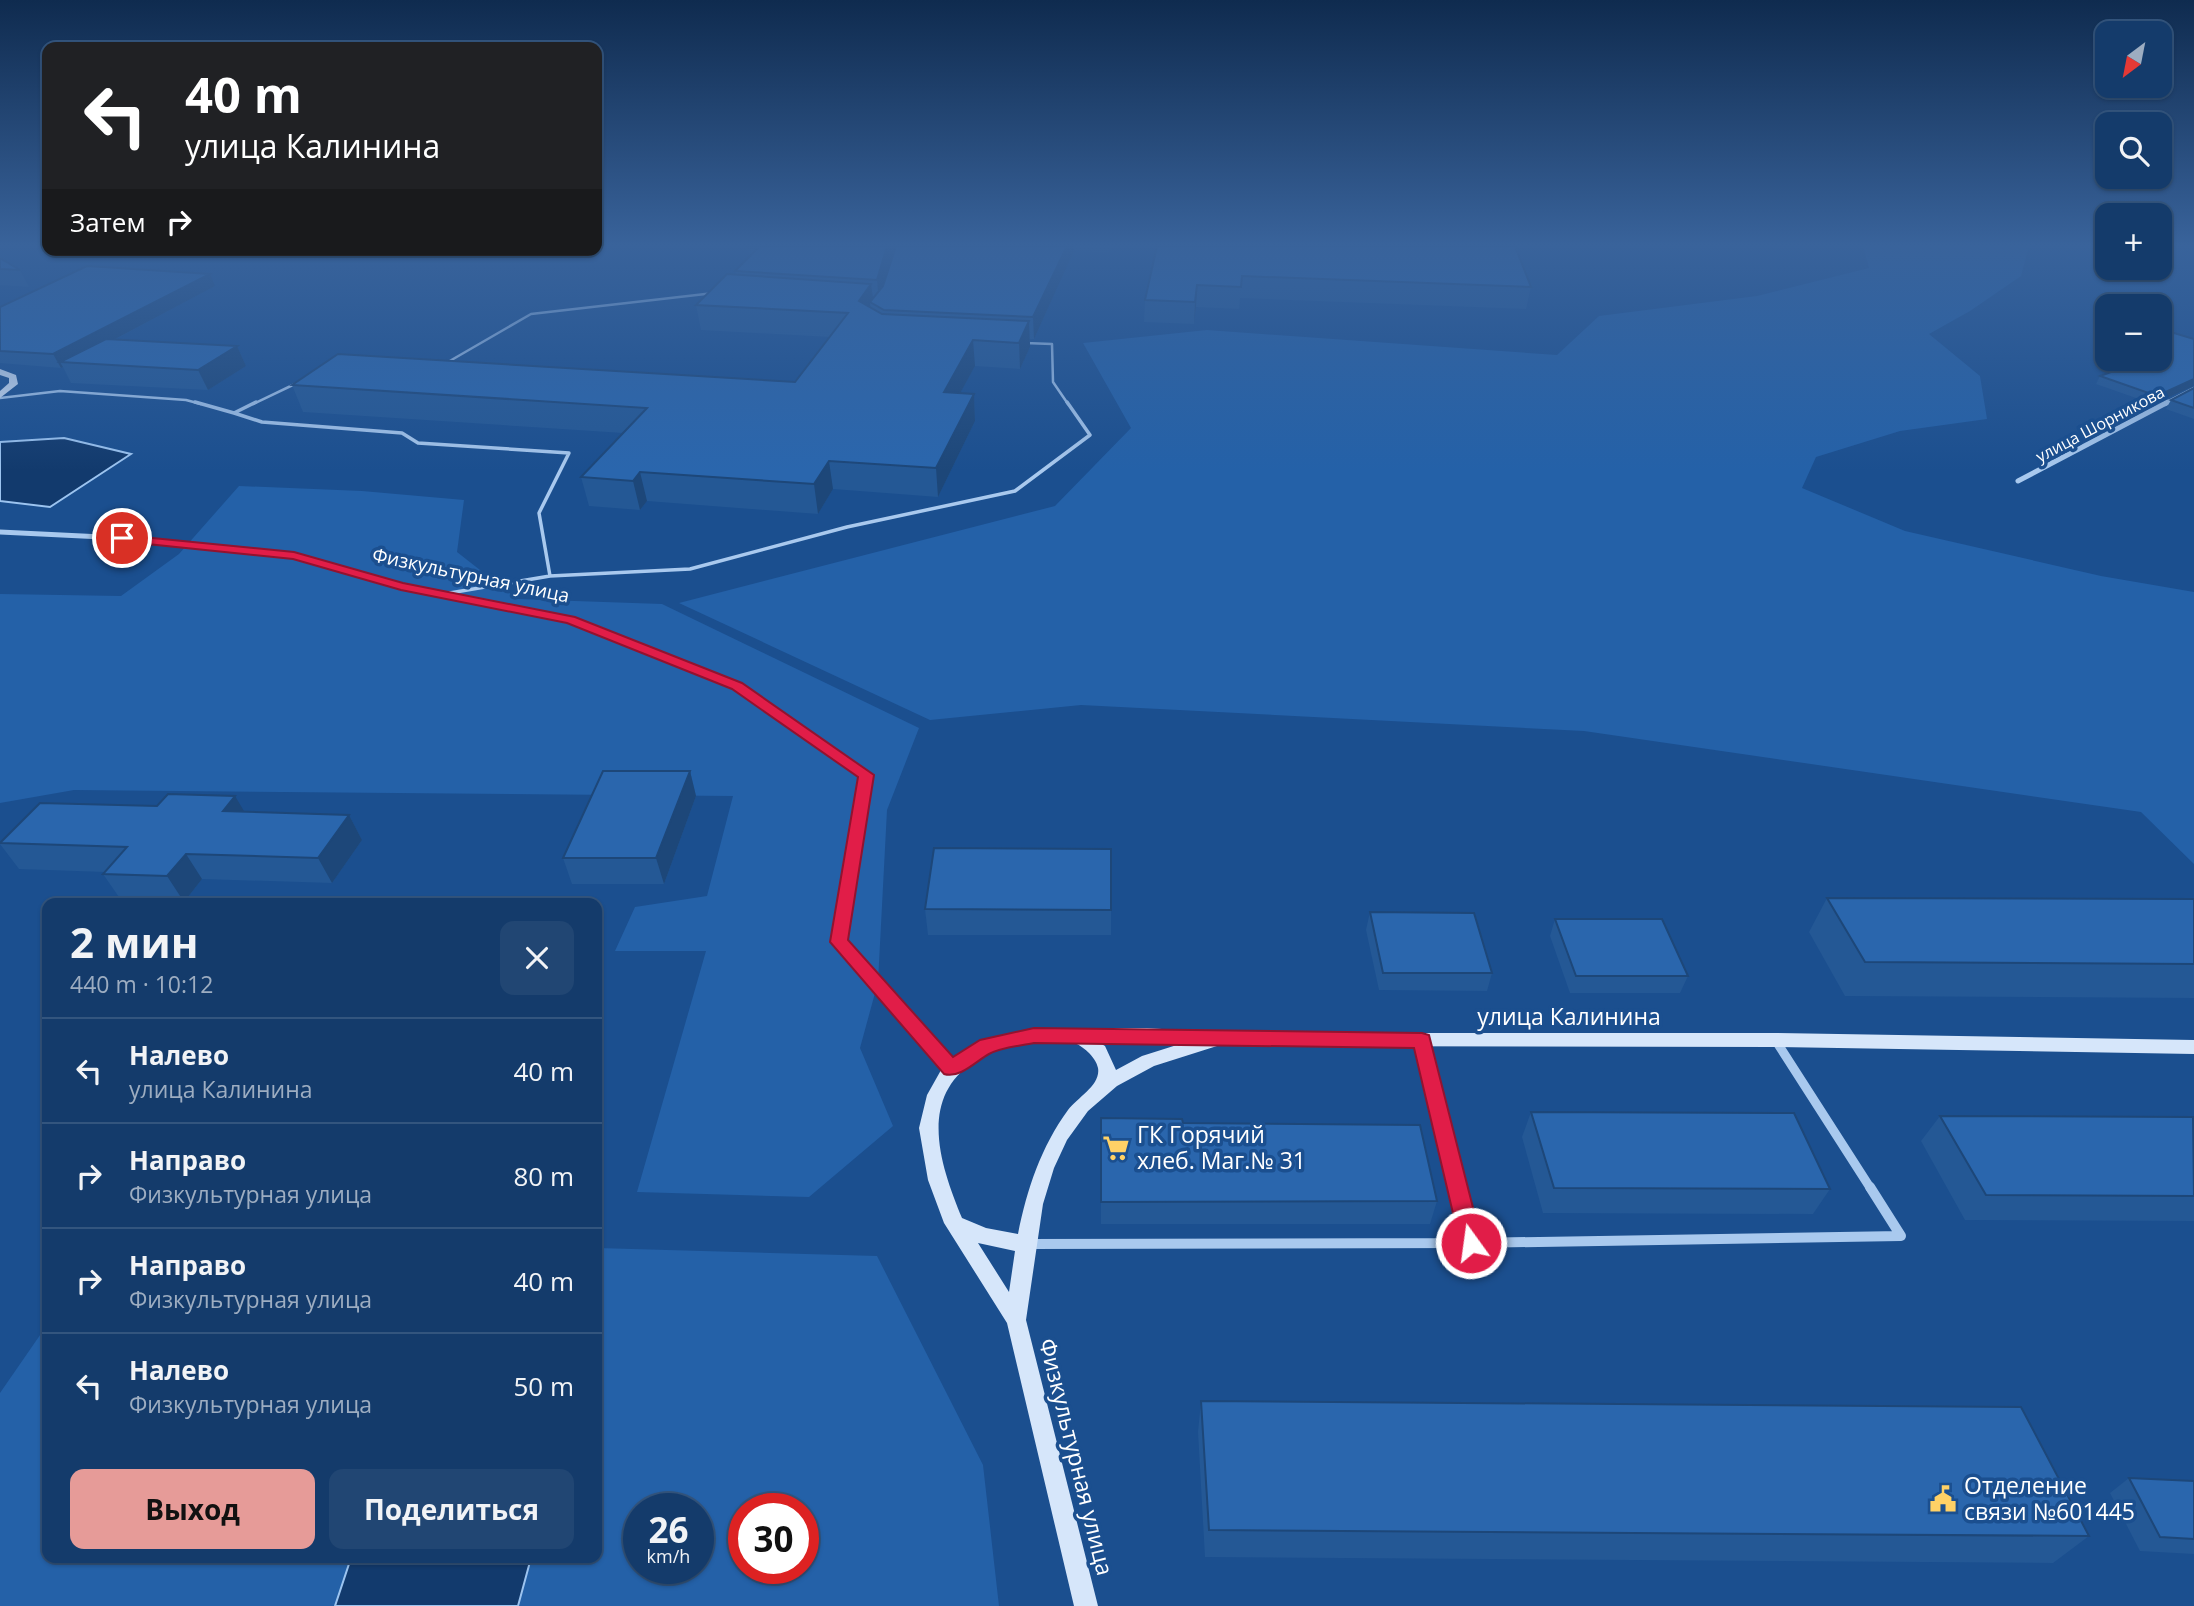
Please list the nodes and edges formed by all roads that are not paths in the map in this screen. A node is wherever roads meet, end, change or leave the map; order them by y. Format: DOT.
graph roads {
  1 [pos="519,321"];
  2 [pos="1024,343"];
  3 [pos="437,363"];
  4 [pos="0,372"];
  5 [pos="308,380"];
  6 [pos="2194,389"];
  7 [pos="0,397"];
  8 [pos="234,413"];
  9 [pos="2018,481"];
  10 [pos="0,532"];
  11 [pos="550,576"];
  12 [pos="438,595"];
  13 [pos="1075,1035"];
  14 [pos="1221,1040"];
  15 [pos="1422,1040"];
  16 [pos="1776,1040"];
  17 [pos="2194,1047"];
  18 [pos="951,1068"];
  19 [pos="1102,1087"];
  20 [pos="954,1223"];
  21 [pos="1471,1243"];
  22 [pos="1026,1244"];
  23 [pos="1016,1320"];
  24 [pos="1086,1606"];
  1 -- 3 [label="lane"];
  2 -- 11 [label="lane"];
  4 -- 7 [label="main road"];
  5 -- 8 [label="lane"];
  6 -- 9 [label="street, улица Шорникова"];
  7 -- 8 [label="lane"];
  8 -- 11 [label="lane"];
  10 -- 12 [label="street, Физкультурная улица"];
  11 -- 12 [label="lane"];
  12 -- 18 [label="street, Физкультурная улица"];
  13 -- 14 [label="main road, улица Калинина"];
  13 -- 18 [label="main road, улица Калинина"];
  13 -- 19 [label="main road"];
  14 -- 15 [label="main road, улица Калинина"];
  14 -- 19 [label="main road, Физкультурная улица"];
  15 -- 16 [label="main road, улица Калинина"];
  15 -- 21 [label="street"];
  16 -- 17 [label="main road, улица Калинина"];
  16 -- 21 [label="street"];
  18 -- 20 [label="main road, Физкультурная улица"];
  19 -- 22 [label="main road, Физкультурная улица"];
  20 -- 22 [label="main road"];
  20 -- 23 [label="main road, Физкультурная улица"];
  21 -- 22 [label="street"];
  22 -- 23 [label="main road, Физкультурная улица"];
  23 -- 24 [label="main road, Физкультурная улица"];
}
